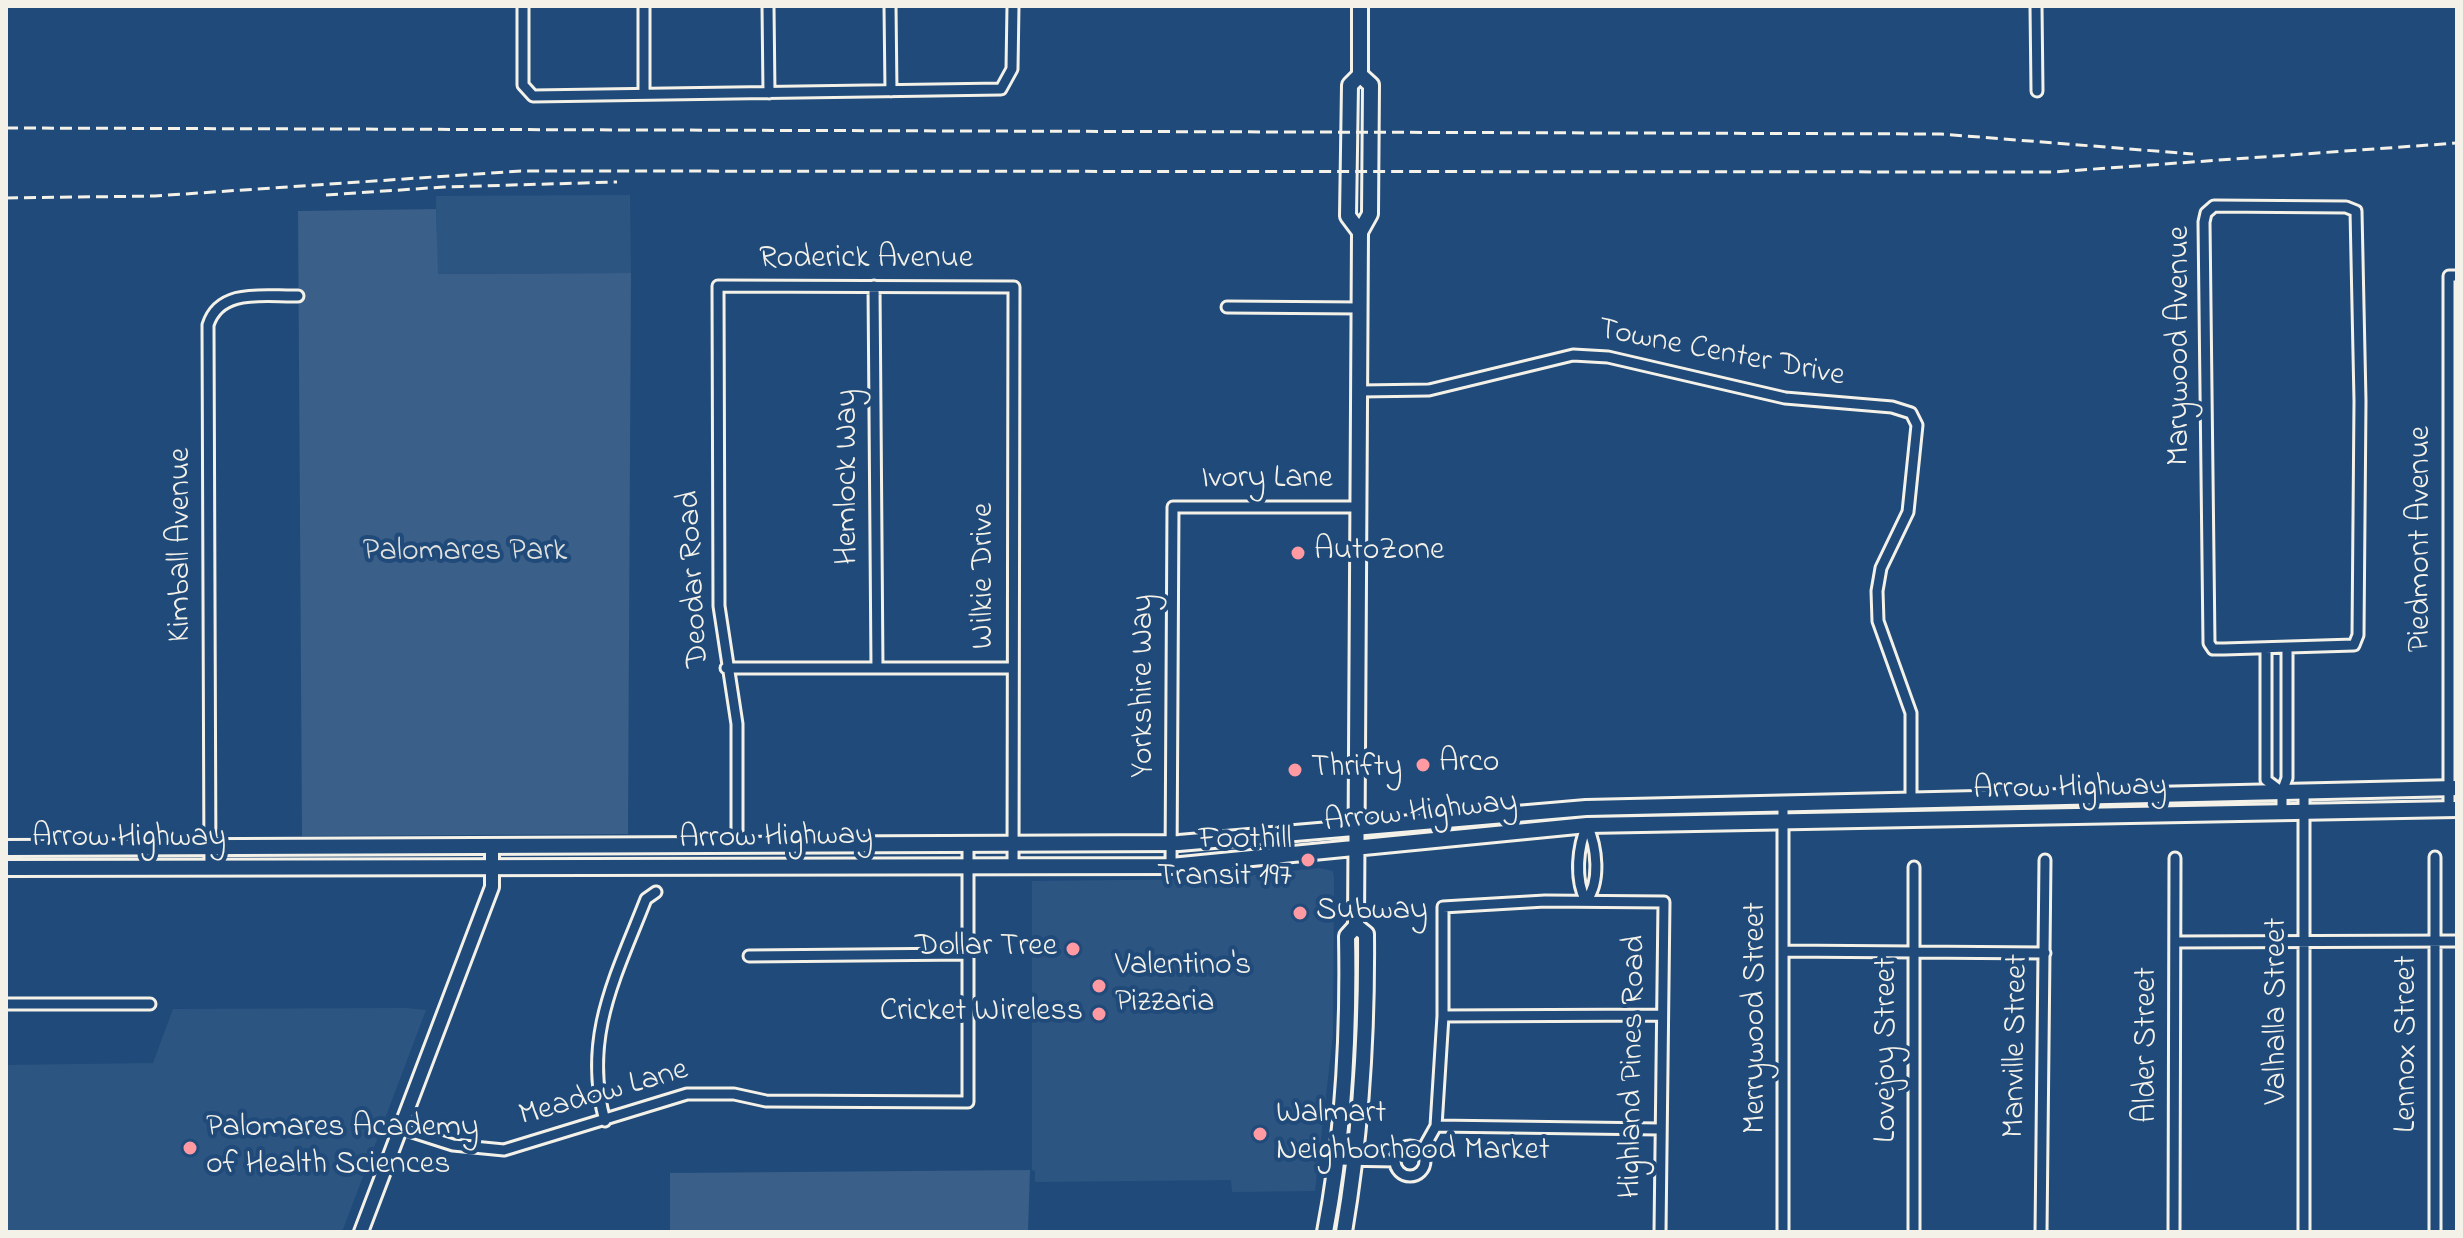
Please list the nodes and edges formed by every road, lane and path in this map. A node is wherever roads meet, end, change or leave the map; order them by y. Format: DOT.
graph roads {
  1 [pos="523,6"];
  2 [pos="644,6"];
  3 [pos="768,6"];
  4 [pos="890,6"];
  5 [pos="1013,6"];
  6 [pos="1360,6"];
  7 [pos="2036,6"];
  8 [pos="1360,75"];
  9 [pos="891,91"];
  10 [pos="2037,91"];
  11 [pos="644,93"];
  12 [pos="769,93"];
  13 [pos="1360,232"];
  14 [pos="2457,276"];
  15 [pos="718,286"];
  16 [pos="874,286"];
  17 [pos="1014,287"];
  18 [pos="298,296"];
  19 [pos="1227,307"];
  20 [pos="1360,308"];
  21 [pos="1361,391"];
  22 [pos="1173,507"];
  23 [pos="1360,507"];
  24 [pos="2266,649"];
  25 [pos="2287,649"];
  26 [pos="726,668"];
  27 [pos="877,668"];
  28 [pos="1012,668"];
  29 [pos="2453,788"];
  30 [pos="2304,791"];
  31 [pos="2282,792"];
  32 [pos="1911,802"];
  33 [pos="1783,803"];
  34 [pos="2453,809"];
  35 [pos="2304,813"];
  36 [pos="2282,814"];
  37 [pos="1783,824"];
  38 [pos="1587,825"];
  39 [pos="1358,826"];
  40 [pos="968,843"];
  41 [pos="1013,843"];
  42 [pos="1171,843"];
  43 [pos="737,845"];
  44 [pos="492,846"];
  45 [pos="210,847"];
  46 [pos="6,848"];
  47 [pos="1358,848"];
  48 [pos="2435,857"];
  49 [pos="2175,858"];
  50 [pos="2045,860"];
  51 [pos="969,864"];
  52 [pos="1013,865"];
  53 [pos="1171,866"];
  54 [pos="1914,867"];
  55 [pos="6,868"];
  56 [pos="210,868"];
  57 [pos="493,868"];
  58 [pos="737,868"];
  59 [pos="656,892"];
  60 [pos="1586,901"];
  61 [pos="1356,926"];
  62 [pos="2305,940"];
  63 [pos="2435,941"];
  64 [pos="2457,941"];
  65 [pos="2175,942"];
  66 [pos="1784,951"];
  67 [pos="1915,952"];
  68 [pos="2045,953"];
  69 [pos="968,954"];
  70 [pos="749,956"];
  71 [pos="6,1004"];
  72 [pos="150,1004"];
  73 [pos="1660,1015"];
  74 [pos="1443,1016"];
  75 [pos="605,1121"];
  76 [pos="1436,1126"];
  77 [pos="400,1128"];
  78 [pos="1659,1129"];
  79 [pos="1422,1151"];
  80 [pos="1338,1160"];
  81 [pos="1357,1160"];
  82 [pos="1395,1161"];
  83 [pos="361,1232"];
  84 [pos="1325,1232"];
  85 [pos="1344,1232"];
  86 [pos="1660,1232"];
  87 [pos="1783,1232"];
  88 [pos="1914,1232"];
  89 [pos="2041,1232"];
  90 [pos="2174,1232"];
  91 [pos="2304,1232"];
  92 [pos="2435,1232"];
  1 -- 11 [label="street"];
  2 -- 11 [label="street"];
  3 -- 12 [label="street"];
  4 -- 9 [label="street"];
  5 -- 9 [label="street"];
  6 -- 8 [label="main road"];
  7 -- 10 [label="street"];
  8 -- 13 [label="main road"];
  8 -- 13 [label="main road"];
  9 -- 12 [label="street"];
  11 -- 12 [label="street"];
  13 -- 20 [label="main road"];
  14 -- 29 [label="street, Piedmont Avenue"];
  15 -- 16 [label="street, Roderick Avenue"];
  15 -- 26 [label="street, Deodar Road"];
  16 -- 17 [label="street, Roderick Avenue"];
  16 -- 27 [label="street, Hemlock Way"];
  17 -- 28 [label="street, Wilkie Drive"];
  18 -- 45 [label="street, Kimball Avenue"];
  19 -- 20 [label="street"];
  20 -- 21 [label="main road"];
  21 -- 23 [label="main road"];
  21 -- 32 [label="street, Towne Center Drive"];
  22 -- 23 [label="street, Ivory Lane"];
  22 -- 42 [label="street, Yorkshire Way"];
  23 -- 39 [label="main road"];
  24 -- 25 [label="street, Marywood Avenue"];
  24 -- 25 [label="street, Marywood Avenue"];
  24 -- 31 [label="street"];
  25 -- 31 [label="street"];
  26 -- 27 [label="street"];
  26 -- 43 [label="street, Deodar Road"];
  27 -- 28 [label="street"];
  28 -- 41 [label="street, Wilkie Drive"];
  29 -- 30 [label="main road, Arrow Highway"];
  29 -- 34 [label="street, Piedmont Avenue"];
  30 -- 31 [label="main road, Arrow Highway"];
  30 -- 35 [label="street, Valhalla Street"];
  31 -- 32 [label="main road, Arrow Highway"];
  31 -- 36 [label="street"];
  32 -- 33 [label="main road, Arrow Highway"];
  33 -- 37 [label="street, Merrywood Street"];
  33 -- 39 [label="main road, Arrow Highway"];
  34 -- 35 [label="main road, Arrow Highway"];
  35 -- 36 [label="main road, Arrow Highway"];
  35 -- 62 [label="street, Valhalla Street"];
  36 -- 37 [label="main road, Arrow Highway"];
  37 -- 38 [label="main road, Arrow Highway"];
  37 -- 66 [label="street, Merrywood Street"];
  38 -- 47 [label="main road, Arrow Highway"];
  38 -- 60 [label="street"];
  39 -- 42 [label="main road, Arrow Highway"];
  39 -- 47 [label="main road"];
  40 -- 41 [label="main road, Arrow Highway"];
  40 -- 43 [label="main road, Arrow Highway"];
  40 -- 51 [label="street"];
  41 -- 42 [label="main road, Arrow Highway"];
  41 -- 52 [label="street, Wilkie Drive"];
  42 -- 53 [label="street, Yorkshire Way"];
  43 -- 44 [label="main road, Arrow Highway"];
  43 -- 58 [label="main road, Deodar Road"];
  44 -- 45 [label="main road, Arrow Highway"];
  44 -- 57 [label="main road"];
  45 -- 46 [label="main road, Arrow Highway"];
  45 -- 56 [label="street, Kimball Avenue"];
  47 -- 53 [label="main road, Arrow Highway"];
  47 -- 61 [label="main road"];
  48 -- 63 [label="street, Lennox Street"];
  49 -- 65 [label="street, Alder Street"];
  50 -- 68 [label="street, Manville Street"];
  51 -- 52 [label="main road, Arrow Highway"];
  51 -- 58 [label="main road, Arrow Highway"];
  51 -- 69 [label="street"];
  52 -- 53 [label="main road, Arrow Highway"];
  54 -- 67 [label="street, Lovejoy Street"];
  55 -- 56 [label="main road, Arrow Highway"];
  56 -- 57 [label="main road, Arrow Highway"];
  57 -- 58 [label="main road, Arrow Highway"];
  57 -- 77 [label="main road"];
  59 -- 75 [label="street"];
  60 -- 73 [label="street, Highland Pines Road"];
  60 -- 74 [label="street"];
  61 -- 80 [label="main road"];
  61 -- 81 [label="main road"];
  62 -- 63 [label="street"];
  62 -- 65 [label="street"];
  62 -- 91 [label="street, Valhalla Street"];
  63 -- 64 [label="street"];
  63 -- 92 [label="street, Lennox Street"];
  65 -- 90 [label="street, Alder Street"];
  66 -- 67 [label="street"];
  66 -- 87 [label="street, Merrywood Street"];
  67 -- 68 [label="street"];
  67 -- 88 [label="street, Lovejoy Street"];
  68 -- 89 [label="street, Manville Street"];
  69 -- 70 [label="street"];
  69 -- 75 [label="street, Meadow Lane"];
  71 -- 72 [label="street"];
  73 -- 74 [label="street"];
  73 -- 78 [label="street, Highland Pines Road"];
  74 -- 76 [label="street"];
  75 -- 77 [label="street, Meadow Lane"];
  76 -- 78 [label="street"];
  76 -- 79 [label="street"];
  77 -- 83 [label="main road"];
  78 -- 86 [label="street, Highland Pines Road"];
  79 -- 82 [label="street"];
  79 -- 82 [label="street"];
  80 -- 81 [label="street"];
  80 -- 84 [label="main road"];
  81 -- 82 [label="street"];
  81 -- 85 [label="main road"];
}
